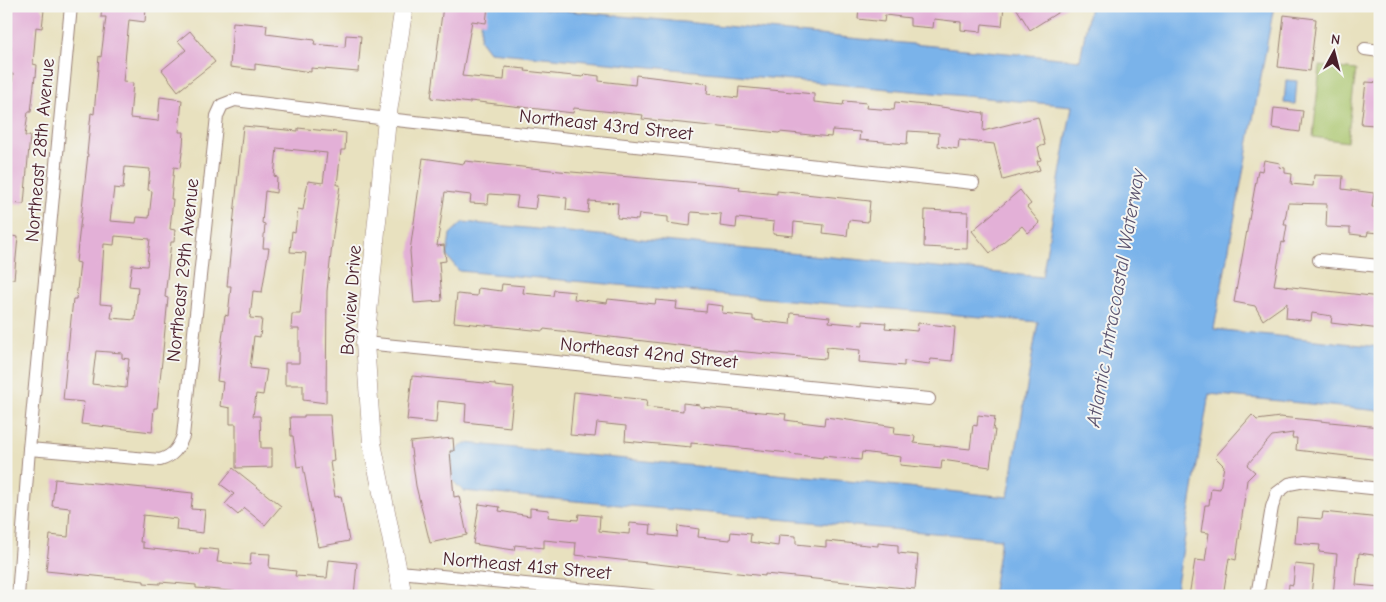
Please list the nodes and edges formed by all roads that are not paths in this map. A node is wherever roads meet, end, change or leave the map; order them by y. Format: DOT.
graph roads {
  1 [pos="71,6"];
  2 [pos="404,6"];
  3 [pos="1365,49"];
  4 [pos="1380,51"];
  5 [pos="235,100"];
  6 [pos="388,119"];
  7 [pos="973,183"];
  8 [pos="1319,260"];
  9 [pos="1380,266"];
  10 [pos="365,343"];
  11 [pos="929,398"];
  12 [pos="29,449"];
  13 [pos="1380,489"];
  14 [pos="399,572"];
  15 [pos="18,596"];
  16 [pos="403,596"];
  17 [pos="651,596"];
  18 [pos="1257,596"];
  1 -- 12 [label="street, Northeast 28th Avenue"];
  2 -- 6 [label="street, Bayview Drive"];
  3 -- 4 [label="street"];
  5 -- 6 [label="street, Northeast 43rd Street"];
  5 -- 12 [label="street, Northeast 29th Avenue"];
  6 -- 7 [label="street, Northeast 43rd Street"];
  6 -- 10 [label="street, Bayview Drive"];
  8 -- 9 [label="street"];
  10 -- 11 [label="street, Northeast 42nd Street"];
  10 -- 14 [label="street, Bayview Drive"];
  12 -- 15 [label="street, Northeast 28th Avenue"];
  13 -- 18 [label="street"];
  14 -- 16 [label="street, Bayview Drive"];
  14 -- 17 [label="street, Northeast 41st Street"];
}
